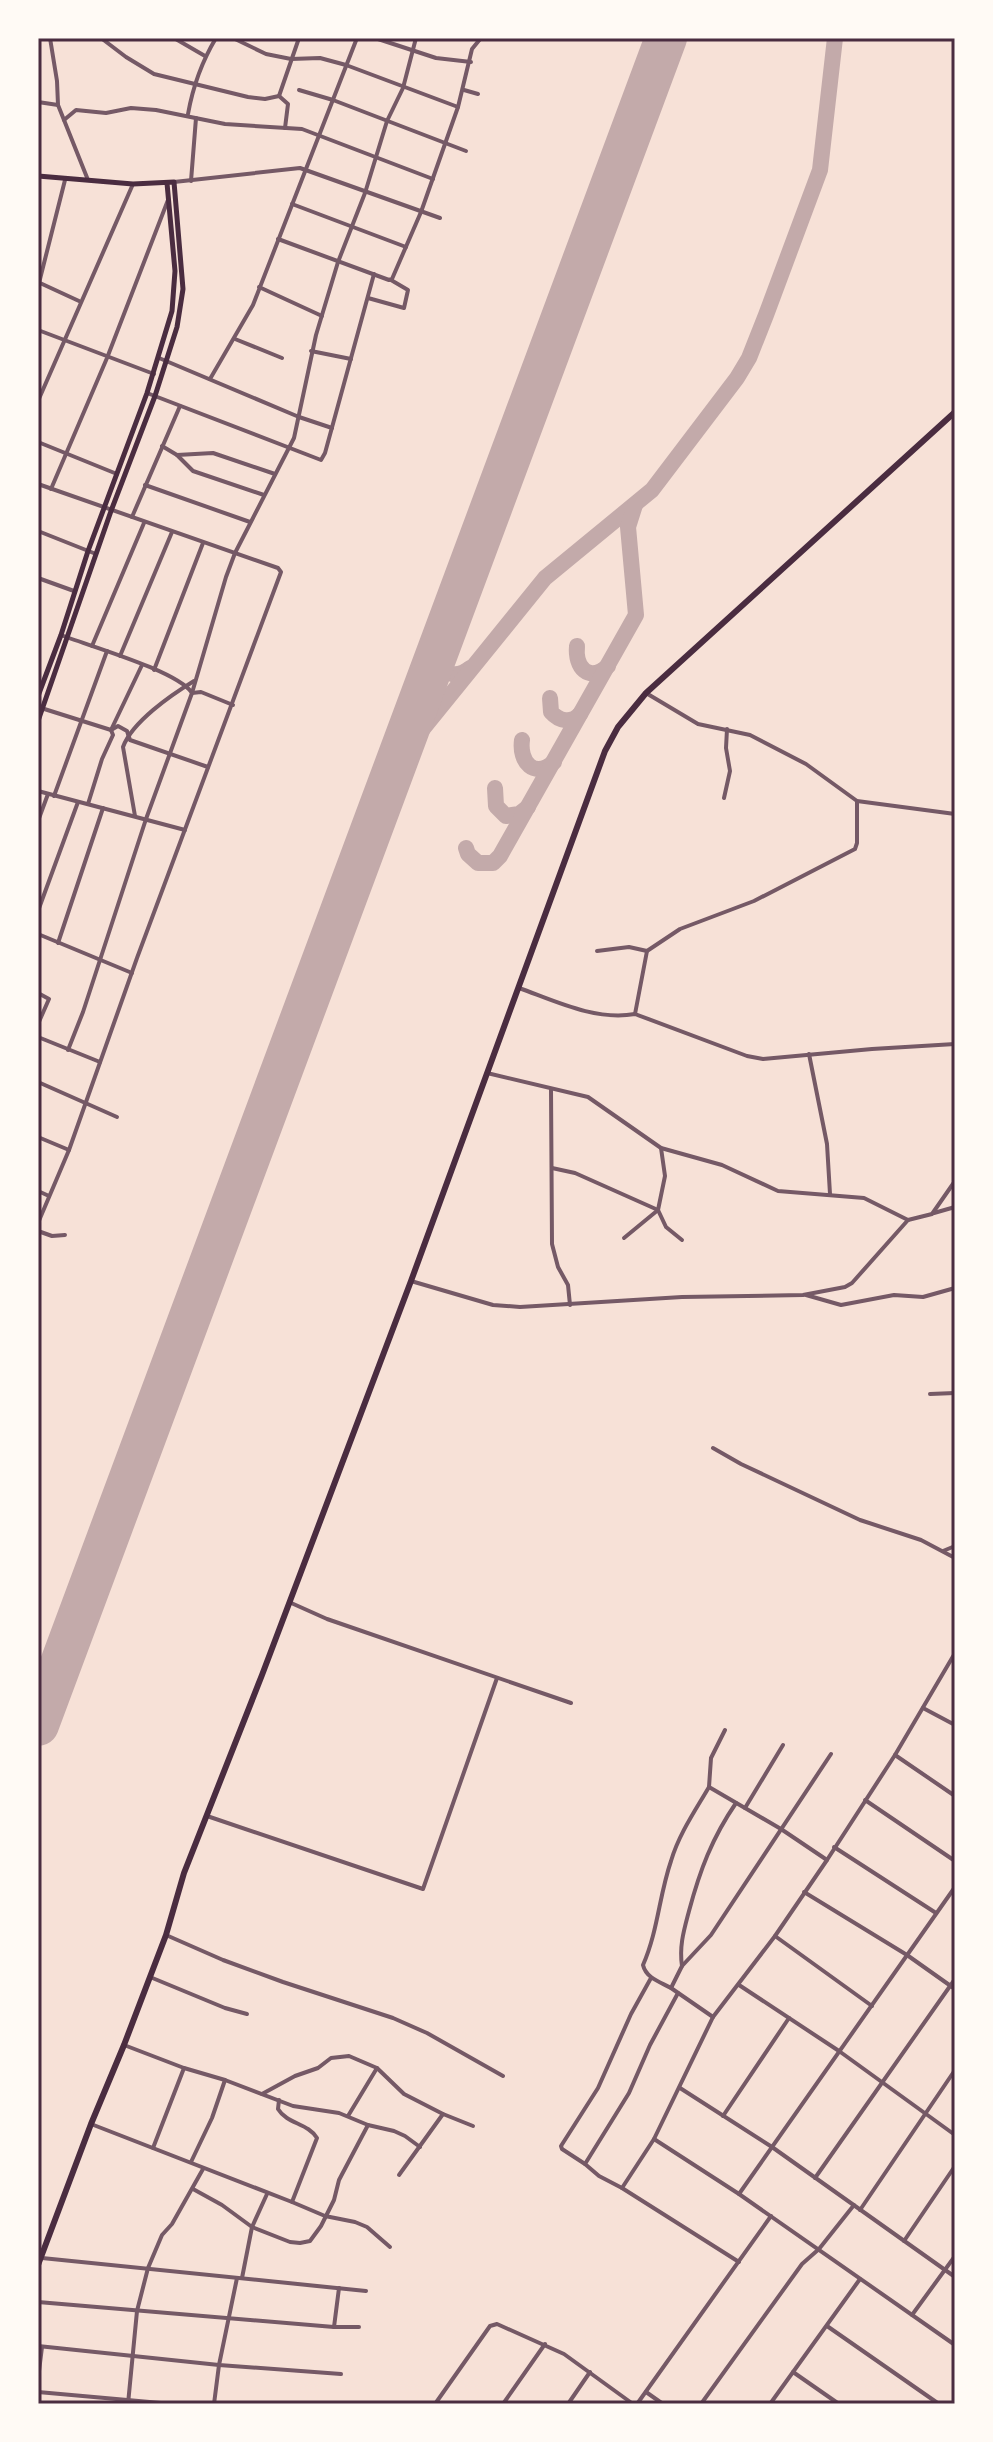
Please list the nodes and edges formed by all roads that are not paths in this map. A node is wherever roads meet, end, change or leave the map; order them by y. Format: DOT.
graph roads {
  1 [pos="50,38"];
  2 [pos="101,38"];
  3 [pos="174,38"];
  4 [pos="216,38"];
  5 [pos="233,38"];
  6 [pos="299,38"];
  7 [pos="357,38"];
  8 [pos="375,38"];
  9 [pos="416,38"];
  10 [pos="481,38"];
  11 [pos="412,50"];
  12 [pos="205,56"];
  13 [pos="291,59"];
  14 [pos="471,62"];
  15 [pos="346,65"];
  16 [pos="194,84"];
  17 [pos="403,88"];
  18 [pos="299,90"];
  19 [pos="464,90"];
  20 [pos="478,94"];
  21 [pos="279,96"];
  22 [pos="333,100"];
  23 [pos="38,102"];
  24 [pos="58,105"];
  25 [pos="458,107"];
  26 [pos="188,115"];
  27 [pos="196,118"];
  28 [pos="64,120"];
  29 [pos="387,121"];
  30 [pos="285,128"];
  31 [pos="318,135"];
  32 [pos="445,143"];
  33 [pos="466,151"];
  34 [pos="376,157"];
  35 [pos="305,169"];
  36 [pos="38,176"];
  37 [pos="433,179"];
  38 [pos="65,180"];
  39 [pos="191,181"];
  40 [pos="89,182"];
  41 [pos="170,182"];
  42 [pos="133,184"];
  43 [pos="365,193"];
  44 [pos="169,198"];
  45 [pos="292,204"];
  46 [pos="421,212"];
  47 [pos="440,218"];
  48 [pos="352,226"];
  49 [pos="278,239"];
  50 [pos="407,247"];
  51 [pos="338,262"];
  52 [pos="374,274"];
  53 [pos="391,280"];
  54 [pos="39,282"];
  55 [pos="259,287"];
  56 [pos="174,289"];
  57 [pos="183,289"];
  58 [pos="368,298"];
  59 [pos="80,302"];
  60 [pos="322,316"];
  61 [pos="38,330"];
  62 [pos="235,339"];
  63 [pos="64,341"];
  64 [pos="311,351"];
  65 [pos="107,358"];
  66 [pos="159,358"];
  67 [pos="282,358"];
  68 [pos="351,359"];
  69 [pos="167,361"];
  70 [pos="154,374"];
  71 [pos="210,379"];
  72 [pos="147,393"];
  73 [pos="155,396"];
  74 [pos="39,398"];
  75 [pos="180,406"];
  76 [pos="955,412"];
  77 [pos="299,417"];
  78 [pos="332,428"];
  79 [pos="38,442"];
  80 [pos="162,446"];
  81 [pos="291,447"];
  82 [pos="66,454"];
  83 [pos="177,455"];
  84 [pos="117,474"];
  85 [pos="276,474"];
  86 [pos="38,484"];
  87 [pos="145,485"];
  88 [pos="51,489"];
  89 [pos="264,495"];
  90 [pos="108,510"];
  91 [pos="131,518"];
  92 [pos="250,522"];
  93 [pos="144,523"];
  94 [pos="38,531"];
  95 [pos="172,532"];
  96 [pos="203,543"];
  97 [pos="88,551"];
  98 [pos="235,553"];
  99 [pos="96,554"];
  100 [pos="38,578"];
  101 [pos="74,591"];
  102 [pos="61,635"];
  103 [pos="68,638"];
  104 [pos="92,646"];
  105 [pos="107,651"];
  106 [pos="120,656"];
  107 [pos="142,665"];
  108 [pos="154,670"];
  109 [pos="194,681"];
  110 [pos="187,685"];
  111 [pos="192,693"];
  112 [pos="646,693"];
  113 [pos="38,696"];
  114 [pos="233,705"];
  115 [pos="40,708"];
  116 [pos="82,720"];
  117 [pos="38,721"];
  118 [pos="727,729"];
  119 [pos="113,734"];
  120 [pos="125,739"];
  121 [pos="169,754"];
  122 [pos="208,767"];
  123 [pos="38,791"];
  124 [pos="51,795"];
  125 [pos="724,798"];
  126 [pos="857,801"];
  127 [pos="78,802"];
  128 [pos="88,804"];
  129 [pos="103,808"];
  130 [pos="955,814"];
  131 [pos="135,816"];
  132 [pos="146,819"];
  133 [pos="38,821"];
  134 [pos="185,830"];
  135 [pos="38,911"];
  136 [pos="38,934"];
  137 [pos="58,943"];
  138 [pos="597,951"];
  139 [pos="647,951"];
  140 [pos="100,961"];
  141 [pos="132,973"];
  142 [pos="519,988"];
  143 [pos="38,993"];
  144 [pos="635,1014"];
  145 [pos="38,1024"];
  146 [pos="38,1037"];
  147 [pos="955,1044"];
  148 [pos="68,1050"];
  149 [pos="809,1054"];
  150 [pos="100,1062"];
  151 [pos="487,1073"];
  152 [pos="38,1082"];
  153 [pos="551,1089"];
  154 [pos="86,1103"];
  155 [pos="117,1117"];
  156 [pos="38,1137"];
  157 [pos="661,1148"];
  158 [pos="69,1150"];
  159 [pos="552,1168"];
  160 [pos="955,1181"];
  161 [pos="38,1191"];
  162 [pos="830,1195"];
  163 [pos="49,1196"];
  164 [pos="955,1207"];
  165 [pos="658,1210"];
  166 [pos="932,1214"];
  167 [pos="908,1220"];
  168 [pos="38,1223"];
  169 [pos="38,1231"];
  170 [pos="65,1235"];
  171 [pos="624,1238"];
  172 [pos="682,1240"];
  173 [pos="411,1281"];
  174 [pos="955,1288"];
  175 [pos="803,1295"];
  176 [pos="570,1305"];
  177 [pos="955,1393"];
  178 [pos="930,1394"];
  179 [pos="713,1448"];
  180 [pos="955,1546"];
  181 [pos="943,1551"];
  182 [pos="955,1558"];
  183 [pos="289,1602"];
  184 [pos="955,1653"];
  185 [pos="497,1678"];
  186 [pos="571,1703"];
  187 [pos="923,1708"];
  188 [pos="955,1725"];
  189 [pos="725,1730"];
  190 [pos="783,1745"];
  191 [pos="831,1754"];
  192 [pos="895,1755"];
  193 [pos="709,1787"];
  194 [pos="955,1796"];
  195 [pos="865,1800"];
  196 [pos="736,1803"];
  197 [pos="745,1808"];
  198 [pos="207,1816"];
  199 [pos="781,1829"];
  200 [pos="834,1847"];
  201 [pos="827,1860"];
  202 [pos="955,1861"];
  203 [pos="955,1887"];
  204 [pos="804,1892"];
  205 [pos="937,1913"];
  206 [pos="166,1935"];
  207 [pos="775,1936"];
  208 [pos="907,1955"];
  209 [pos="682,1966"];
  210 [pos="150,1977"];
  211 [pos="651,1977"];
  212 [pos="955,1979"];
  213 [pos="739,1985"];
  214 [pos="953,1987"];
  215 [pos="671,1988"];
  216 [pos="678,1993"];
  217 [pos="872,2006"];
  218 [pos="247,2014"];
  219 [pos="713,2017"];
  220 [pos="789,2018"];
  221 [pos="124,2045"];
  222 [pos="839,2051"];
  223 [pos="184,2068"];
  224 [pos="377,2068"];
  225 [pos="955,2070"];
  226 [pos="503,2076"];
  227 [pos="225,2080"];
  228 [pos="883,2083"];
  229 [pos="679,2087"];
  230 [pos="262,2094"];
  231 [pos="279,2100"];
  232 [pos="443,2114"];
  233 [pos="926,2114"];
  234 [pos="348,2116"];
  235 [pos="723,2116"];
  236 [pos="91,2124"];
  237 [pos="368,2125"];
  238 [pos="473,2126"];
  239 [pos="955,2135"];
  240 [pos="654,2139"];
  241 [pos="420,2147"];
  242 [pos="772,2147"];
  243 [pos="153,2148"];
  244 [pos="190,2163"];
  245 [pos="585,2164"];
  246 [pos="955,2166"];
  247 [pos="203,2169"];
  248 [pos="399,2175"];
  249 [pos="815,2178"];
  250 [pos="622,2188"];
  251 [pos="193,2189"];
  252 [pos="267,2194"];
  253 [pos="739,2194"];
  254 [pos="292,2202"];
  255 [pos="854,2205"];
  256 [pos="860,2210"];
  257 [pos="325,2216"];
  258 [pos="771,2216"];
  259 [pos="252,2227"];
  260 [pos="904,2241"];
  261 [pos="390,2247"];
  262 [pos="819,2249"];
  263 [pos="955,2256"];
  264 [pos="39,2261"];
  265 [pos="739,2262"];
  266 [pos="148,2268"];
  267 [pos="945,2269"];
  268 [pos="955,2277"];
  269 [pos="239,2278"];
  270 [pos="860,2279"];
  271 [pos="339,2288"];
  272 [pos="366,2291"];
  273 [pos="38,2302"];
  274 [pos="137,2311"];
  275 [pos="912,2315"];
  276 [pos="229,2318"];
  277 [pos="827,2326"];
  278 [pos="334,2327"];
  279 [pos="359,2327"];
  280 [pos="545,2344"];
  281 [pos="955,2345"];
  282 [pos="40,2346"];
  283 [pos="131,2357"];
  284 [pos="219,2365"];
  285 [pos="590,2372"];
  286 [pos="793,2372"];
  287 [pos="341,2374"];
  288 [pos="38,2379"];
  289 [pos="38,2392"];
  290 [pos="646,2392"];
  291 [pos="128,2402"];
  292 [pos="172,2404"];
  293 [pos="214,2404"];
  294 [pos="435,2404"];
  295 [pos="503,2404"];
  296 [pos="568,2404"];
  297 [pos="635,2404"];
  298 [pos="663,2404"];
  299 [pos="701,2404"];
  300 [pos="770,2404"];
  301 [pos="839,2404"];
  302 [pos="939,2404"];
  1 -- 24 [label="street"];
  2 -- 16 [label="street"];
  3 -- 12 [label="street"];
  4 -- 12 [label="street"];
  5 -- 13 [label="street"];
  6 -- 13 [label="street"];
  7 -- 15 [label="street"];
  8 -- 11 [label="street"];
  9 -- 11 [label="street"];
  10 -- 14 [label="street"];
  11 -- 14 [label="street"];
  11 -- 17 [label="street"];
  12 -- 16 [label="street"];
  13 -- 15 [label="street"];
  13 -- 21 [label="street"];
  14 -- 19 [label="street"];
  15 -- 17 [label="street"];
  15 -- 22 [label="street"];
  16 -- 21 [label="street"];
  16 -- 26 [label="street"];
  17 -- 25 [label="street"];
  17 -- 29 [label="street"];
  18 -- 22 [label="street"];
  19 -- 20 [label="street"];
  19 -- 25 [label="street"];
  21 -- 30 [label="street"];
  22 -- 29 [label="street"];
  22 -- 31 [label="street"];
  23 -- 24 [label="street"];
  24 -- 28 [label="street"];
  25 -- 32 [label="street"];
  26 -- 27 [label="street"];
  26 -- 28 [label="street"];
  27 -- 30 [label="street"];
  27 -- 39 [label="street"];
  28 -- 40 [label="street"];
  29 -- 32 [label="street"];
  29 -- 34 [label="street"];
  30 -- 31 [label="street"];
  31 -- 34 [label="street"];
  31 -- 35 [label="street"];
  32 -- 33 [label="street"];
  32 -- 37 [label="street"];
  34 -- 37 [label="street"];
  34 -- 43 [label="street"];
  35 -- 39 [label="street"];
  35 -- 43 [label="street"];
  35 -- 45 [label="street"];
  36 -- 38 [label="main road"];
  37 -- 46 [label="street"];
  38 -- 40 [label="main road"];
  38 -- 54 [label="street"];
  39 -- 41 [label="street"];
  40 -- 42 [label="main road"];
  41 -- 42 [label="main road"];
  41 -- 44 [label="main road"];
  41 -- 57 [label="main road"];
  42 -- 59 [label="street"];
  43 -- 46 [label="street"];
  43 -- 48 [label="street"];
  44 -- 56 [label="main road"];
  44 -- 65 [label="street"];
  45 -- 48 [label="street"];
  45 -- 49 [label="street"];
  46 -- 47 [label="street"];
  46 -- 50 [label="street"];
  48 -- 50 [label="street"];
  48 -- 51 [label="street"];
  49 -- 51 [label="street"];
  49 -- 55 [label="street"];
  50 -- 53 [label="street"];
  51 -- 52 [label="street"];
  51 -- 60 [label="street"];
  52 -- 53 [label="street"];
  52 -- 58 [label="street"];
  53 -- 58 [label="street"];
  54 -- 59 [label="street"];
  55 -- 60 [label="street"];
  55 -- 62 [label="street"];
  56 -- 57 [label="main road"];
  56 -- 66 [label="main road"];
  57 -- 69 [label="main road"];
  58 -- 68 [label="street"];
  59 -- 63 [label="street"];
  60 -- 64 [label="street"];
  61 -- 63 [label="street"];
  62 -- 67 [label="street"];
  62 -- 71 [label="street"];
  63 -- 65 [label="street"];
  63 -- 74 [label="street"];
  64 -- 68 [label="street"];
  64 -- 77 [label="street"];
  65 -- 70 [label="street"];
  65 -- 82 [label="street"];
  66 -- 69 [label="street"];
  66 -- 70 [label="main road"];
  68 -- 78 [label="street"];
  69 -- 71 [label="street"];
  69 -- 73 [label="main road"];
  70 -- 72 [label="main road"];
  71 -- 77 [label="street"];
  72 -- 73 [label="street"];
  72 -- 84 [label="main road"];
  73 -- 75 [label="street"];
  73 -- 90 [label="main road"];
  75 -- 80 [label="street"];
  75 -- 81 [label="street"];
  76 -- 112 [label="highway"];
  77 -- 78 [label="street"];
  77 -- 81 [label="street"];
  78 -- 81 [label="street"];
  79 -- 82 [label="street"];
  80 -- 83 [label="street"];
  80 -- 87 [label="street"];
  81 -- 85 [label="street"];
  82 -- 84 [label="street"];
  82 -- 88 [label="street"];
  83 -- 85 [label="street"];
  83 -- 89 [label="street"];
  84 -- 90 [label="main road"];
  85 -- 89 [label="street"];
  86 -- 88 [label="street"];
  87 -- 91 [label="street"];
  87 -- 92 [label="street"];
  88 -- 90 [label="street"];
  89 -- 92 [label="street"];
  90 -- 91 [label="street"];
  90 -- 97 [label="main road"];
  90 -- 99 [label="main road"];
  91 -- 93 [label="street"];
  92 -- 98 [label="street"];
  93 -- 95 [label="street"];
  93 -- 104 [label="street"];
  94 -- 97 [label="street"];
  95 -- 96 [label="street"];
  95 -- 106 [label="street"];
  96 -- 98 [label="street"];
  96 -- 108 [label="street"];
  97 -- 99 [label="street"];
  97 -- 101 [label="main road"];
  98 -- 109 [label="street"];
  98 -- 114 [label="street"];
  99 -- 103 [label="main road"];
  100 -- 101 [label="street"];
  101 -- 102 [label="main road"];
  102 -- 103 [label="street"];
  102 -- 113 [label="main road"];
  103 -- 104 [label="street"];
  103 -- 115 [label="main road"];
  104 -- 105 [label="street"];
  105 -- 106 [label="street"];
  105 -- 116 [label="street"];
  106 -- 107 [label="street"];
  107 -- 108 [label="street"];
  107 -- 119 [label="street"];
  108 -- 110 [label="street"];
  109 -- 110 [label="street"];
  109 -- 111 [label="street"];
  110 -- 111 [label="street"];
  110 -- 120 [label="street"];
  111 -- 114 [label="street"];
  111 -- 121 [label="street"];
  112 -- 118 [label="street"];
  112 -- 142 [label="highway"];
  114 -- 122 [label="street"];
  115 -- 116 [label="street"];
  115 -- 117 [label="main road"];
  116 -- 119 [label="street"];
  116 -- 124 [label="street"];
  118 -- 125 [label="street"];
  118 -- 126 [label="street"];
  119 -- 120 [label="street"];
  119 -- 128 [label="street"];
  120 -- 121 [label="street"];
  120 -- 131 [label="street"];
  121 -- 122 [label="street"];
  121 -- 132 [label="street"];
  122 -- 134 [label="street"];
  123 -- 124 [label="street"];
  124 -- 127 [label="street"];
  124 -- 133 [label="street"];
  126 -- 130 [label="street"];
  126 -- 139 [label="street"];
  127 -- 128 [label="street"];
  127 -- 135 [label="street"];
  128 -- 129 [label="street"];
  129 -- 131 [label="street"];
  129 -- 137 [label="street"];
  131 -- 132 [label="street"];
  132 -- 134 [label="street"];
  132 -- 140 [label="street"];
  134 -- 141 [label="street"];
  136 -- 137 [label="street"];
  137 -- 140 [label="street"];
  138 -- 139 [label="street"];
  139 -- 144 [label="street"];
  140 -- 141 [label="street"];
  140 -- 148 [label="street"];
  141 -- 150 [label="street"];
  142 -- 144 [label="street"];
  142 -- 151 [label="highway"];
  143 -- 145 [label="street"];
  144 -- 149 [label="street"];
  146 -- 148 [label="street"];
  147 -- 149 [label="street"];
  148 -- 150 [label="street"];
  149 -- 162 [label="street"];
  150 -- 154 [label="street"];
  151 -- 153 [label="street"];
  151 -- 173 [label="highway"];
  152 -- 154 [label="street"];
  153 -- 157 [label="street"];
  153 -- 159 [label="street"];
  154 -- 155 [label="street"];
  154 -- 158 [label="street"];
  156 -- 158 [label="street"];
  157 -- 162 [label="street"];
  157 -- 165 [label="street"];
  158 -- 163 [label="street"];
  159 -- 165 [label="street"];
  159 -- 176 [label="street"];
  160 -- 166 [label="street"];
  161 -- 163 [label="street"];
  162 -- 167 [label="street"];
  163 -- 168 [label="street"];
  164 -- 166 [label="street"];
  165 -- 171 [label="street"];
  165 -- 172 [label="street"];
  166 -- 167 [label="street"];
  167 -- 175 [label="street"];
  169 -- 170 [label="street"];
  173 -- 176 [label="street"];
  173 -- 183 [label="highway"];
  174 -- 175 [label="street"];
  175 -- 176 [label="street"];
  177 -- 178 [label="street"];
  179 -- 181 [label="street"];
  180 -- 181 [label="street"];
  181 -- 182 [label="street"];
  183 -- 185 [label="street"];
  183 -- 198 [label="highway"];
  184 -- 187 [label="street"];
  185 -- 186 [label="street"];
  185 -- 198 [label="street"];
  187 -- 188 [label="street"];
  187 -- 192 [label="street"];
  189 -- 193 [label="street"];
  190 -- 197 [label="street"];
  191 -- 199 [label="street"];
  192 -- 194 [label="street"];
  192 -- 195 [label="street"];
  193 -- 196 [label="street"];
  193 -- 211 [label="street"];
  195 -- 200 [label="street"];
  195 -- 202 [label="street"];
  196 -- 197 [label="street"];
  196 -- 209 [label="street"];
  197 -- 199 [label="street"];
  198 -- 206 [label="highway"];
  199 -- 201 [label="street"];
  199 -- 209 [label="street"];
  200 -- 201 [label="street"];
  200 -- 205 [label="street"];
  201 -- 204 [label="street"];
  203 -- 205 [label="street"];
  204 -- 207 [label="street"];
  204 -- 208 [label="street"];
  205 -- 208 [label="street"];
  206 -- 210 [label="highway"];
  206 -- 226 [label="street"];
  207 -- 213 [label="street"];
  207 -- 217 [label="street"];
  208 -- 214 [label="street"];
  208 -- 217 [label="street"];
  209 -- 215 [label="street"];
  210 -- 218 [label="street"];
  210 -- 221 [label="highway"];
  211 -- 215 [label="street"];
  211 -- 245 [label="street"];
  212 -- 214 [label="street"];
  213 -- 219 [label="street"];
  213 -- 220 [label="street"];
  214 -- 228 [label="street"];
  215 -- 216 [label="street"];
  216 -- 219 [label="street"];
  216 -- 245 [label="street"];
  217 -- 222 [label="street"];
  219 -- 229 [label="street"];
  220 -- 222 [label="street"];
  220 -- 235 [label="street"];
  221 -- 223 [label="street"];
  221 -- 236 [label="highway"];
  222 -- 228 [label="street"];
  222 -- 242 [label="street"];
  223 -- 227 [label="street"];
  223 -- 243 [label="street"];
  224 -- 230 [label="street"];
  224 -- 232 [label="street"];
  224 -- 234 [label="street"];
  225 -- 233 [label="street"];
  227 -- 230 [label="street"];
  227 -- 244 [label="street"];
  228 -- 233 [label="street"];
  228 -- 249 [label="street"];
  229 -- 235 [label="street"];
  229 -- 240 [label="street"];
  230 -- 231 [label="street"];
  231 -- 234 [label="street"];
  231 -- 254 [label="street"];
  232 -- 238 [label="street"];
  232 -- 241 [label="street"];
  233 -- 239 [label="street"];
  233 -- 256 [label="street"];
  234 -- 237 [label="street"];
  235 -- 242 [label="street"];
  236 -- 243 [label="street"];
  236 -- 264 [label="highway"];
  237 -- 241 [label="street"];
  237 -- 257 [label="street"];
  240 -- 250 [label="street"];
  240 -- 253 [label="street"];
  241 -- 248 [label="street"];
  242 -- 249 [label="street"];
  242 -- 253 [label="street"];
  243 -- 244 [label="street"];
  244 -- 247 [label="street"];
  245 -- 250 [label="street"];
  246 -- 260 [label="street"];
  247 -- 251 [label="street"];
  247 -- 252 [label="street"];
  249 -- 255 [label="street"];
  250 -- 265 [label="street"];
  251 -- 259 [label="street"];
  251 -- 266 [label="street"];
  252 -- 254 [label="street"];
  252 -- 259 [label="street"];
  253 -- 258 [label="street"];
  254 -- 257 [label="street"];
  255 -- 256 [label="street"];
  255 -- 262 [label="street"];
  256 -- 260 [label="street"];
  257 -- 259 [label="street"];
  257 -- 261 [label="street"];
  258 -- 262 [label="street"];
  258 -- 265 [label="street"];
  259 -- 269 [label="street"];
  260 -- 267 [label="street"];
  262 -- 270 [label="street"];
  262 -- 299 [label="street"];
  263 -- 267 [label="street"];
  264 -- 266 [label="street"];
  265 -- 290 [label="street"];
  266 -- 269 [label="street"];
  266 -- 274 [label="street"];
  267 -- 268 [label="street"];
  267 -- 275 [label="street"];
  269 -- 271 [label="street"];
  269 -- 276 [label="street"];
  270 -- 275 [label="street"];
  270 -- 277 [label="street"];
  271 -- 272 [label="street"];
  271 -- 278 [label="street"];
  273 -- 274 [label="street"];
  274 -- 276 [label="street"];
  274 -- 283 [label="street"];
  275 -- 281 [label="street"];
  276 -- 278 [label="street"];
  276 -- 284 [label="street"];
  277 -- 286 [label="street"];
  277 -- 302 [label="street"];
  278 -- 279 [label="street"];
  280 -- 285 [label="street"];
  280 -- 294 [label="street"];
  280 -- 295 [label="street"];
  282 -- 283 [label="street"];
  282 -- 288 [label="street"];
  283 -- 284 [label="street"];
  283 -- 291 [label="street"];
  284 -- 287 [label="street"];
  284 -- 293 [label="street"];
  285 -- 296 [label="street"];
  285 -- 297 [label="street"];
  286 -- 300 [label="street"];
  286 -- 301 [label="street"];
  289 -- 291 [label="street"];
  290 -- 297 [label="street"];
  290 -- 298 [label="street"];
  291 -- 292 [label="street"];
}
